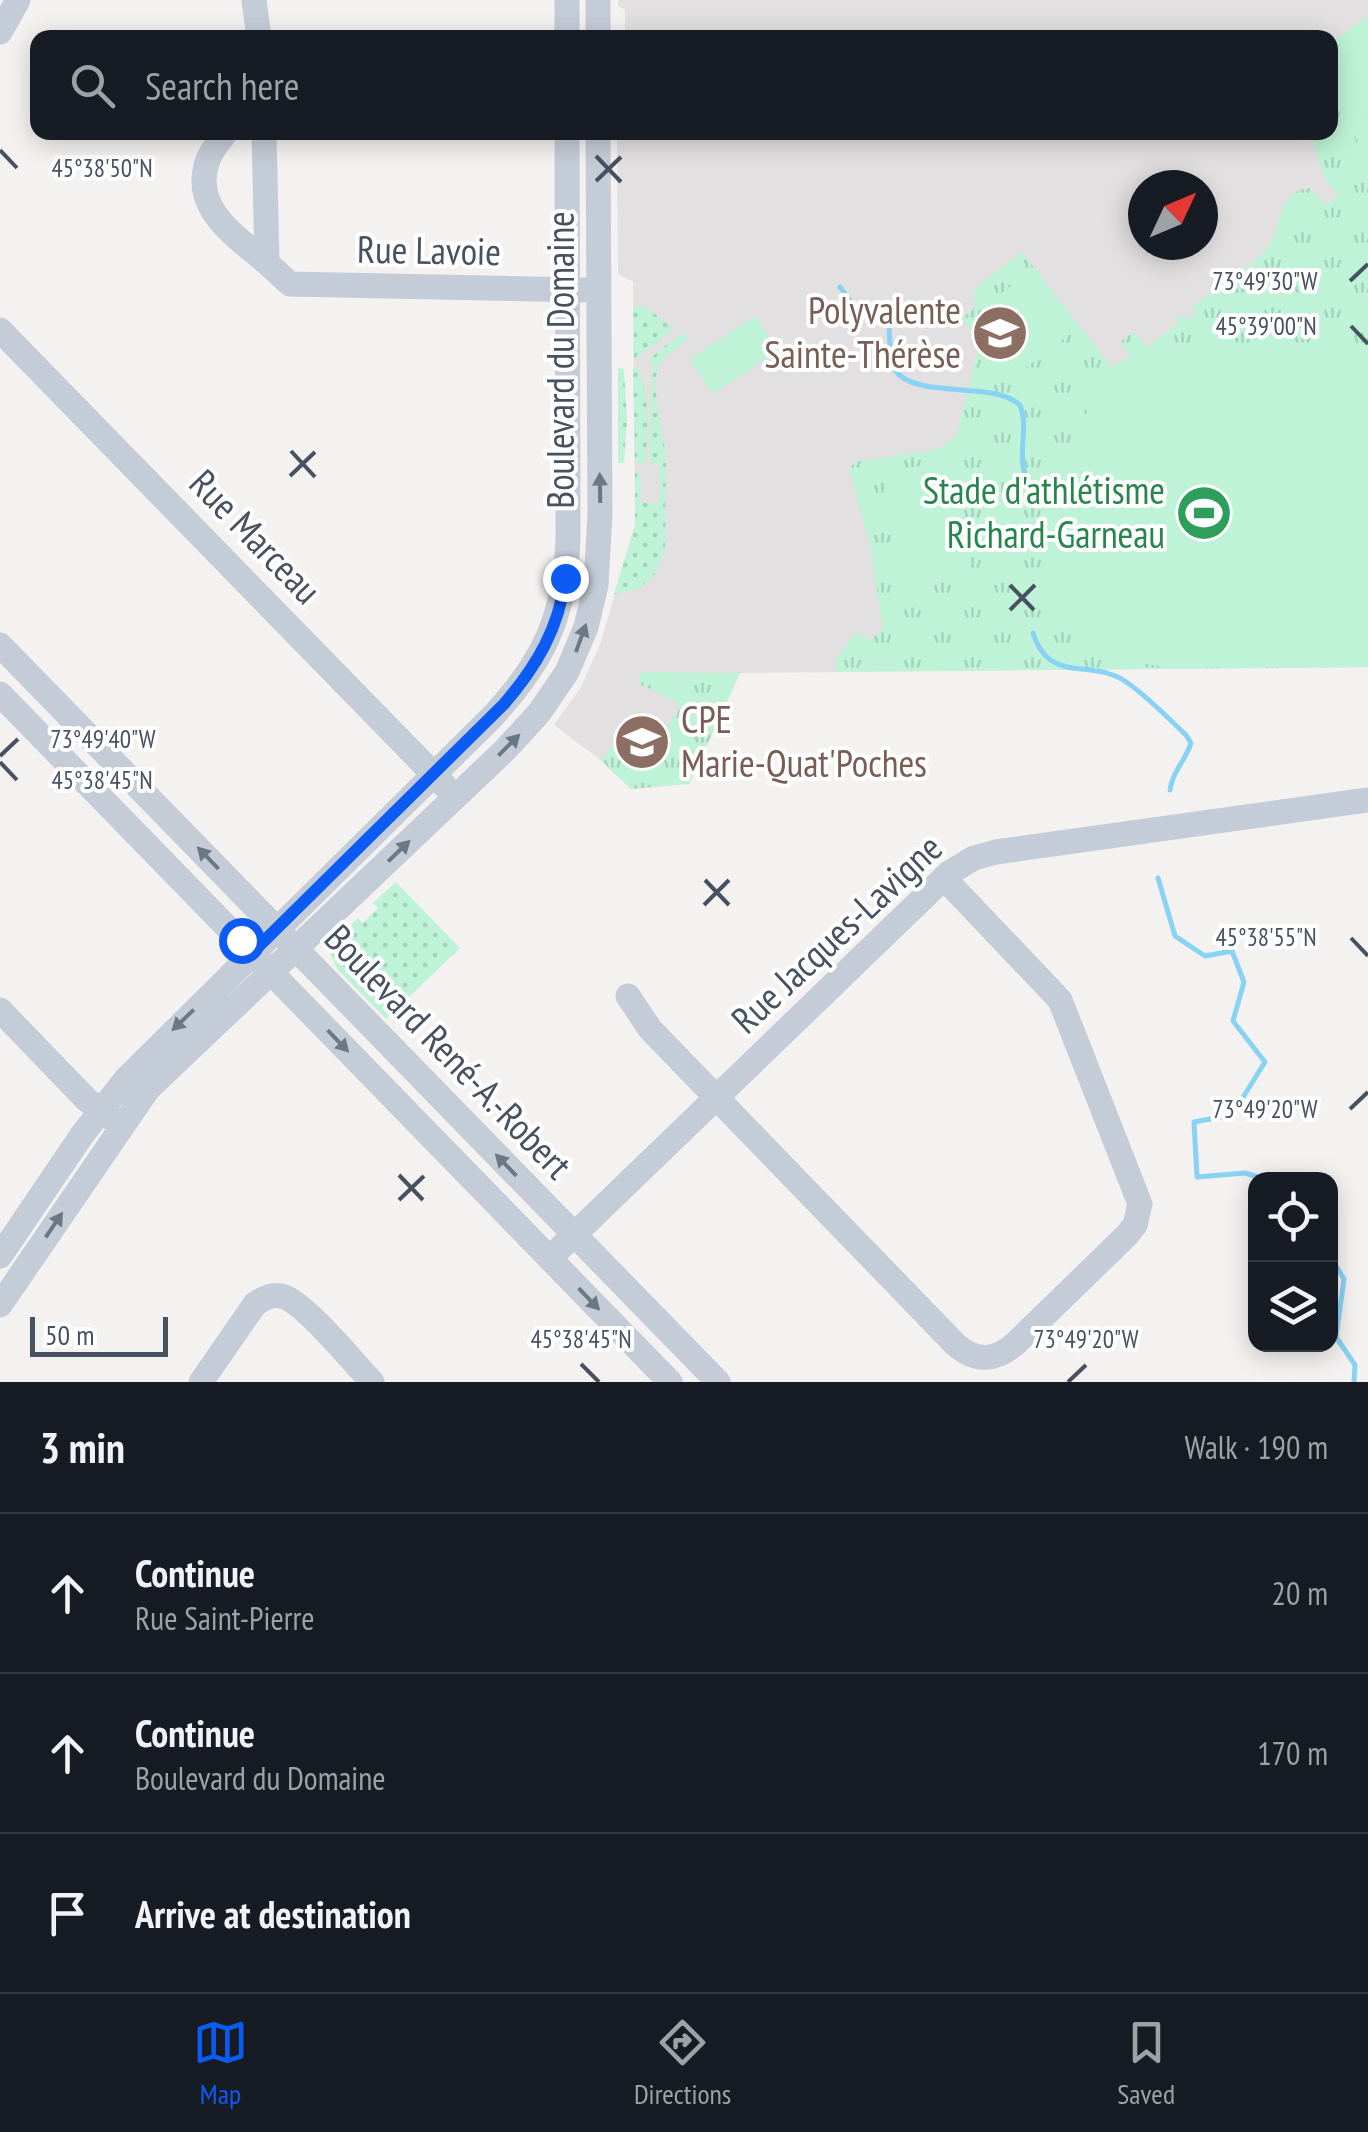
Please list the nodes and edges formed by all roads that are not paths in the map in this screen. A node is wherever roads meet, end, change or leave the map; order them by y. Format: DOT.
graph roads {
  1 [pos="18,0"];
  2 [pos="254,0"];
  3 [pos="567,0"];
  4 [pos="598,0"];
  5 [pos="258,30"];
  6 [pos="567,30"];
  7 [pos="598,30"];
  8 [pos="0,32"];
  9 [pos="221,140"];
  10 [pos="264,140"];
  11 [pos="568,140"];
  12 [pos="598,140"];
  13 [pos="268,263"];
  14 [pos="568,290"];
  15 [pos="598,290"];
  16 [pos="0,330"];
  17 [pos="0,645"];
  18 [pos="0,694"];
  19 [pos="434,774"];
  20 [pos="456,796"];
  21 [pos="1368,800"];
  22 [pos="944,878"];
  23 [pos="276,928"];
  24 [pos="296,950"];
  25 [pos="262,962"];
  26 [pos="628,996"];
  27 [pos="0,1010"];
  28 [pos="715,1097"];
  29 [pos="110,1118"];
  30 [pos="574,1234"];
  31 [pos="0,1256"];
  32 [pos="550,1258"];
  33 [pos="0,1305"];
  34 [pos="202,1382"];
  35 [pos="372,1382"];
  36 [pos="670,1382"];
  37 [pos="718,1382"];
  1 -- 8 [label="street"];
  2 -- 5 [label="street"];
  3 -- 6 [label="street"];
  4 -- 7 [label="street"];
  9 -- 13 [label="street, Rue Lavoie"];
  10 -- 13 [label="street"];
  11 -- 14 [label="street, Boulevard du Domaine"];
  12 -- 15 [label="street, Boulevard du Domaine"];
  13 -- 14 [label="street, Rue Lavoie"];
  14 -- 15 [label="street, Rue Lavoie"];
  14 -- 19 [label="street, Boulevard du Domaine"];
  20 -- 15 [label="street, Boulevard du Domaine, one-way"];
  16 -- 19 [label="street, Rue Marceau"];
  23 -- 17 [label="street, Boulevard René-A.-Robert, one-way"];
  18 -- 25 [label="street, Boulevard René-A.-Robert"];
  19 -- 20 [label="street, Rue Marceau"];
  19 -- 23 [label="street, Boulevard du Domaine"];
  24 -- 20 [label="street, Boulevard du Domaine, one-way"];
  21 -- 22 [label="street, Rue Jacques-Lavigne"];
  22 -- 28 [label="street, Rue Jacques-Lavigne"];
  22 -- 28 [label="street"];
  23 -- 24 [label="street, Boulevard René-A.-Robert"];
  23 -- 25 [label="street, Boulevard du Domaine"];
  24 -- 25 [label="street, Boulevard du Domaine"];
  30 -- 24 [label="street, Boulevard René-A.-Robert, one-way"];
  25 -- 29 [label="street"];
  25 -- 32 [label="street, Boulevard René-A.-Robert, one-way"];
  26 -- 28 [label="street"];
  27 -- 29 [label="street"];
  28 -- 30 [label="street, Rue Jacques-Lavigne"];
  29 -- 31 [label="street"];
  33 -- 29 [label="street, one-way"];
  30 -- 32 [label="street, Rue Jacques-Lavigne"];
  30 -- 37 [label="street, Boulevard René-A.-Robert"];
  32 -- 36 [label="street, Boulevard René-A.-Robert, one-way"];
  34 -- 35 [label="street"];
}
